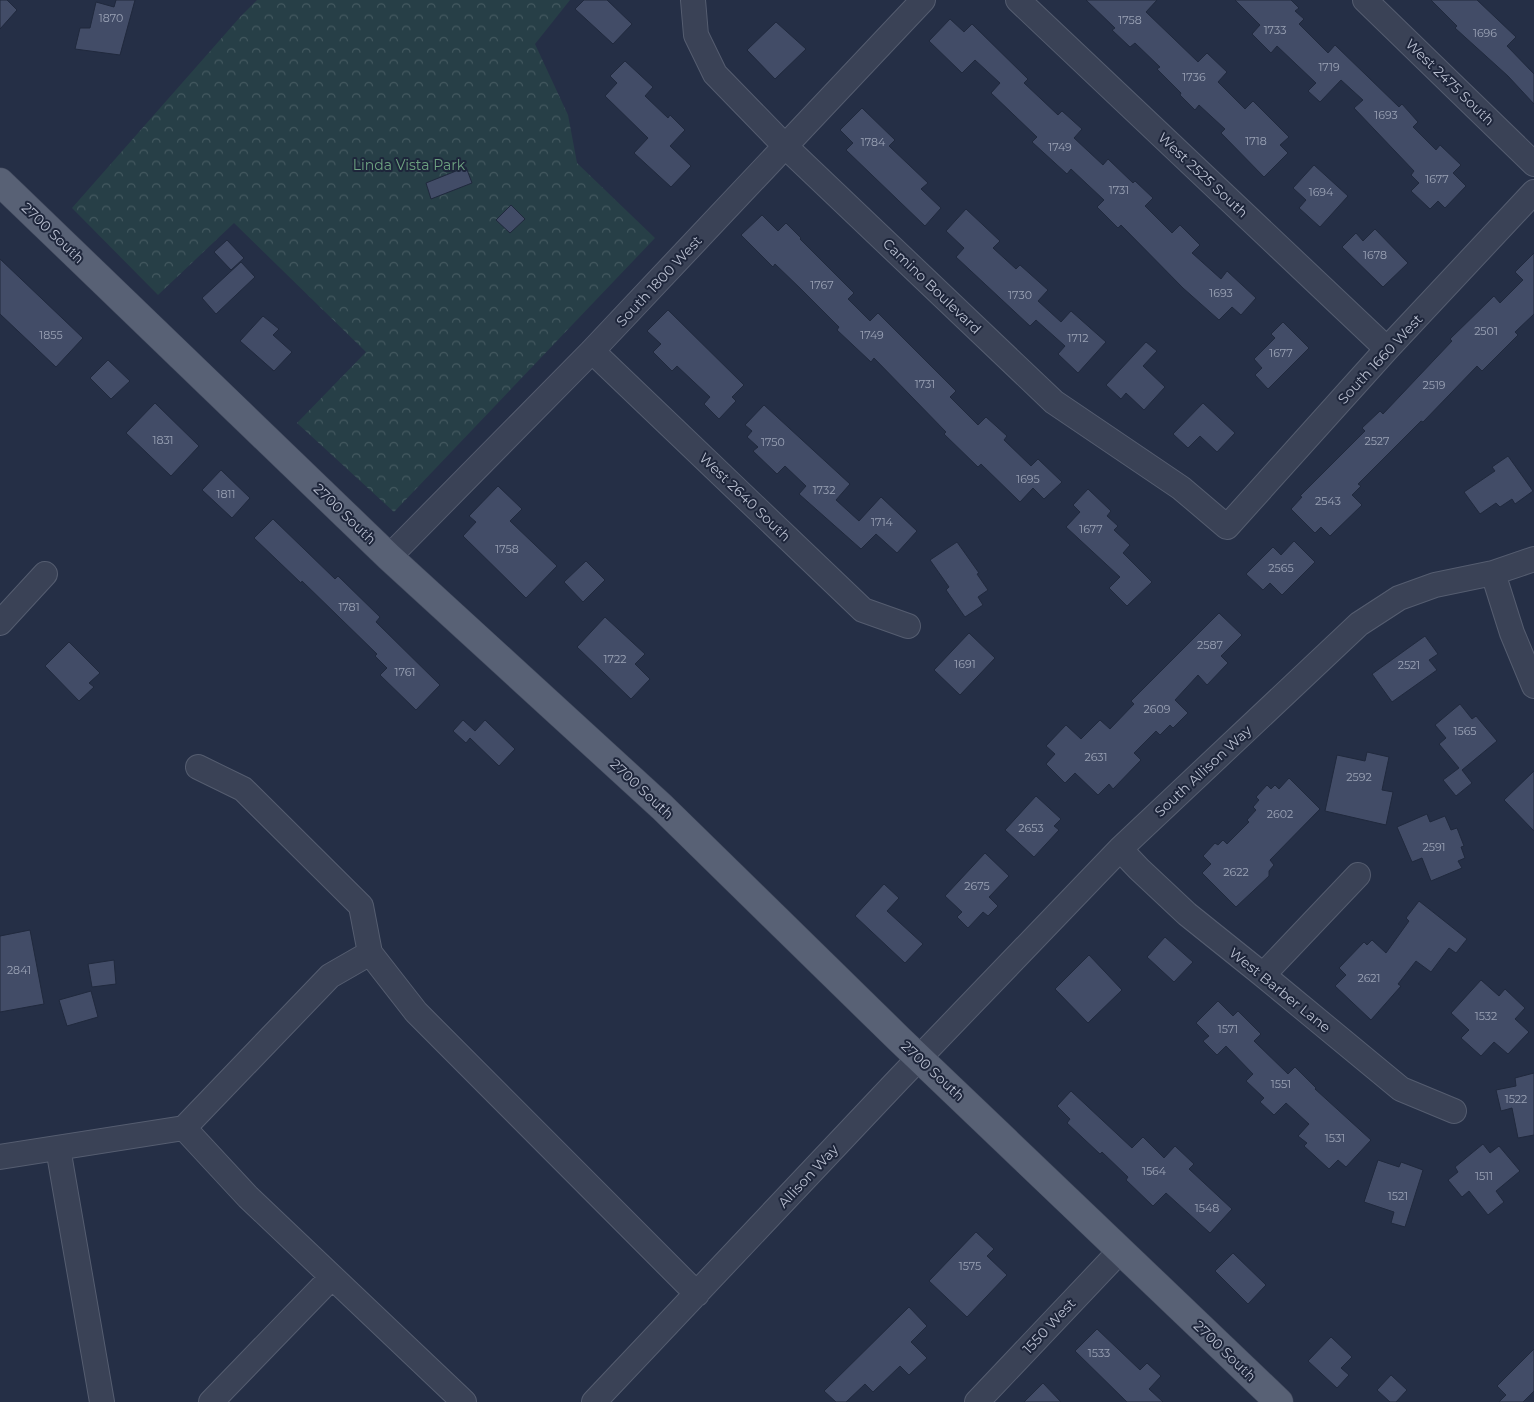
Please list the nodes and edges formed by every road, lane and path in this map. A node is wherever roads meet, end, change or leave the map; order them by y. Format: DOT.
graph roads {
  1 [pos="693,0"];
  2 [pos="923,0"];
  3 [pos="1018,0"];
  4 [pos="1365,0"];
  5 [pos="786,147"];
  6 [pos="1534,164"];
  7 [pos="0,182"];
  8 [pos="1534,192"];
  9 [pos="1387,349"];
  10 [pos="592,351"];
  11 [pos="1227,527"];
  12 [pos="389,557"];
  13 [pos="1534,559"];
  14 [pos="1493,573"];
  15 [pos="45,574"];
  16 [pos="0,624"];
  17 [pos="908,626"];
  18 [pos="1534,686"];
  19 [pos="198,767"];
  20 [pos="1120,849"];
  21 [pos="1358,875"];
  22 [pos="370,953"];
  23 [pos="1263,975"];
  24 [pos="920,1058"];
  25 [pos="1454,1111"];
  26 [pos="184,1128"];
  27 [pos="58,1148"];
  28 [pos="0,1157"];
  29 [pos="1120,1251"];
  30 [pos="332,1277"];
  31 [pos="697,1294"];
  32 [pos="102,1402"];
  33 [pos="211,1402"];
  34 [pos="464,1402"];
  35 [pos="594,1402"];
  36 [pos="977,1402"];
  37 [pos="1279,1402"];
  1 -- 5 [label="street, Camino Boulevard"];
  2 -- 5 [label="street, South 1800 West"];
  3 -- 9 [label="street, West 2525 South"];
  4 -- 6 [label="street, West 2475 South"];
  5 -- 10 [label="street, South 1800 West"];
  5 -- 11 [label="street, Camino Boulevard"];
  7 -- 12 [label="main road, 2700 South"];
  8 -- 9 [label="street, South 1660 West"];
  9 -- 11 [label="street, South 1660 West"];
  10 -- 12 [label="street, South 1800 West"];
  10 -- 17 [label="street, West 2640 South"];
  12 -- 24 [label="main road, 2700 South"];
  13 -- 14 [label="street, South Allison Way"];
  14 -- 18 [label="street"];
  14 -- 20 [label="street, South Allison Way"];
  15 -- 16 [label="street"];
  19 -- 22 [label="street"];
  20 -- 23 [label="street, West Barber Lane"];
  20 -- 24 [label="street, South Allison Way"];
  21 -- 23 [label="street"];
  22 -- 26 [label="street"];
  22 -- 31 [label="street"];
  23 -- 25 [label="street, West Barber Lane"];
  24 -- 29 [label="main road, 2700 South"];
  24 -- 31 [label="street, Allison Way"];
  26 -- 27 [label="street"];
  26 -- 30 [label="street"];
  27 -- 28 [label="street"];
  27 -- 32 [label="street"];
  29 -- 36 [label="street, 1550 West"];
  29 -- 37 [label="main road, 2700 South"];
  30 -- 33 [label="street"];
  30 -- 34 [label="street"];
  31 -- 35 [label="street, Allison Way"];
}
